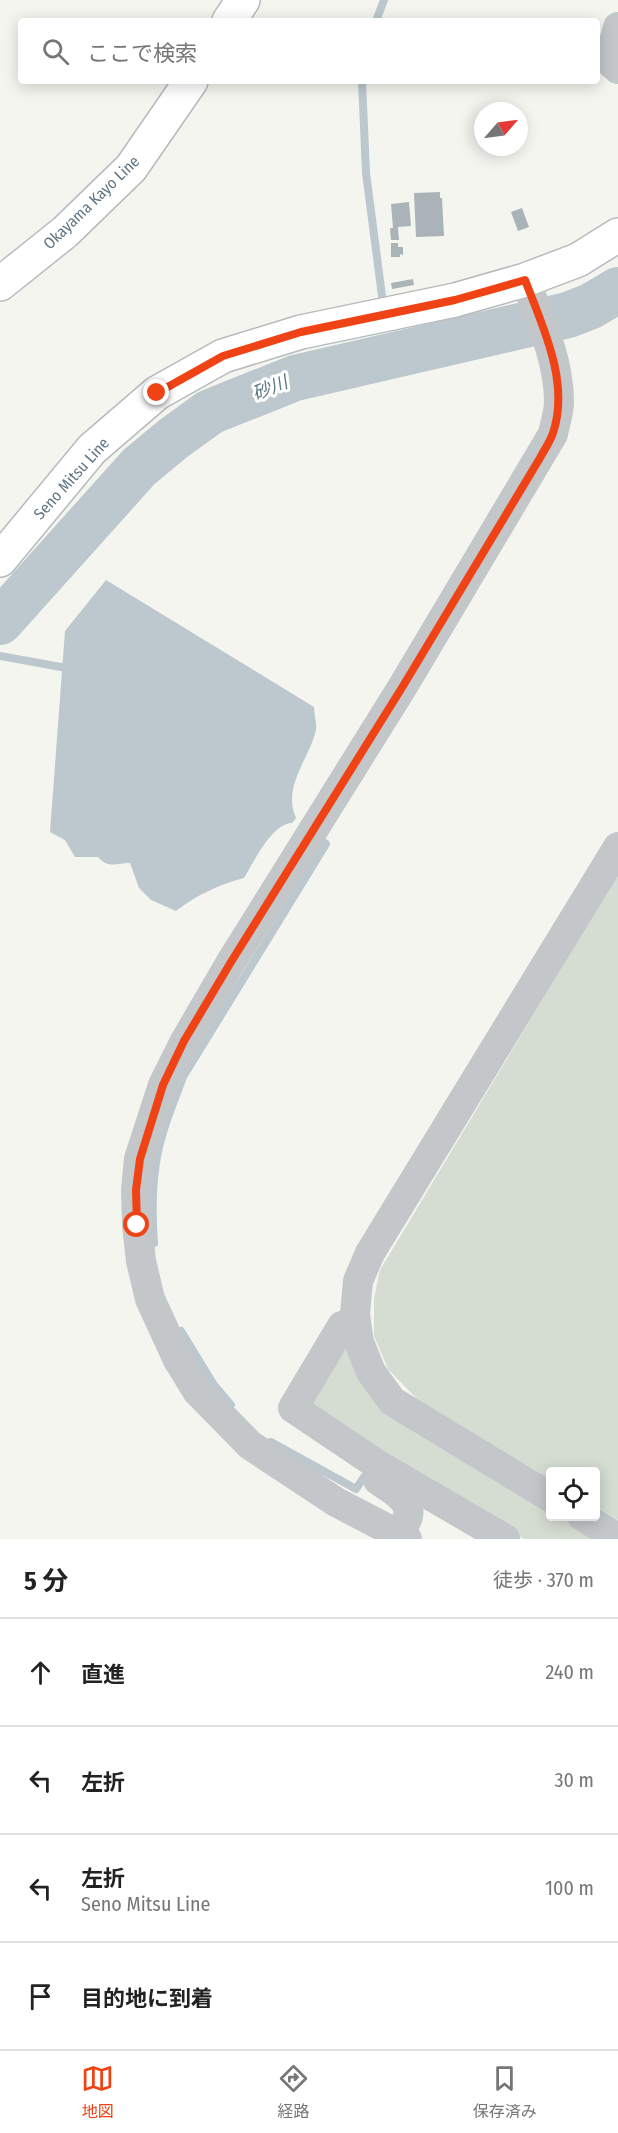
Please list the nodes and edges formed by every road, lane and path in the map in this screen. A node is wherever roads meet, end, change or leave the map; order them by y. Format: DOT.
graph roads {
  1 [pos="243,0"];
  2 [pos="231,18"];
  3 [pos="618,27"];
  4 [pos="618,69"];
  5 [pos="189,84"];
  6 [pos="618,235"];
  7 [pos="0,284"];
  8 [pos="535,306"];
  9 [pos="0,560"];
  10 [pos="618,846"];
  11 [pos="356,1322"];
  12 [pos="378,1465"];
  13 [pos="546,1495"];
  14 [pos="590,1521"];
  15 [pos="403,1537"];
  16 [pos="618,1538"];
  17 [pos="505,1539"];
  1 -- 2 [label="main road"];
  3 -- 4 [label="street"];
  5 -- 7 [label="main road, Okayama Kayo Line"];
  6 -- 8 [label="main road, Seno Mitsu Line"];
  8 -- 9 [label="main road, Seno Mitsu Line"];
  8 -- 15 [label="street"];
  10 -- 11 [label="street"];
  11 -- 12 [label="street"];
  11 -- 13 [label="street"];
  12 -- 15 [label="street"];
  12 -- 17 [label="street"];
  14 -- 16 [label="street"];
}
